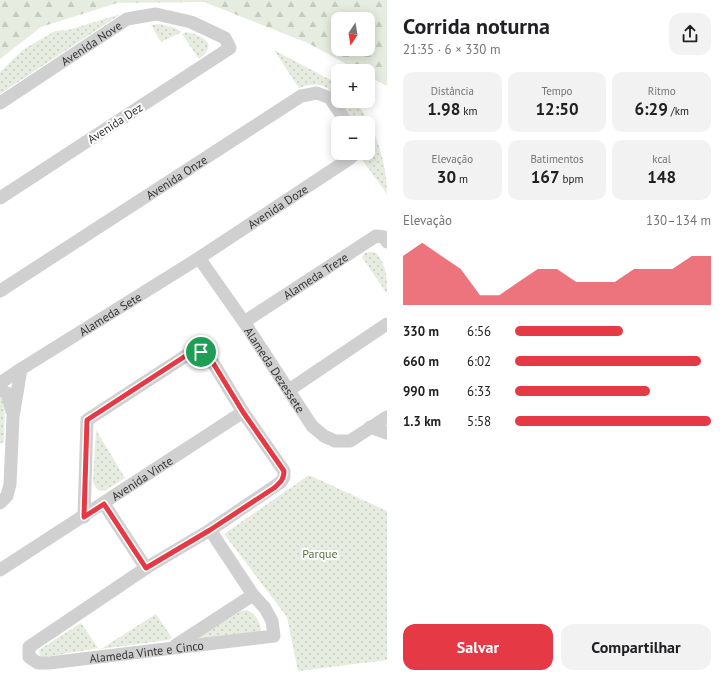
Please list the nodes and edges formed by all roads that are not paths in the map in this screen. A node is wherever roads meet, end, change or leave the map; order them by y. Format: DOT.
graph roads {
  1 [pos="230,48"];
  2 [pos="0,103"];
  3 [pos="342,116"];
  4 [pos="347,160"];
  5 [pos="0,198"];
  6 [pos="387,242"];
  7 [pos="199,258"];
  8 [pos="0,291"];
  9 [pos="244,322"];
  10 [pos="387,324"];
  11 [pos="21,368"];
  12 [pos="0,383"];
  13 [pos="0,390"];
  14 [pos="288,390"];
  15 [pos="243,412"];
  16 [pos="13,417"];
  17 [pos="387,417"];
  18 [pos="370,427"];
  19 [pos="387,433"];
  20 [pos="13,436"];
  21 [pos="0,448"];
  22 [pos="0,470"];
  23 [pos="10,484"];
  24 [pos="0,503"];
  25 [pos="104,504"];
  26 [pos="84,517"];
  27 [pos="210,530"];
  28 [pos="146,568"];
  29 [pos="0,570"];
  30 [pos="253,595"];
  31 [pos="174,647"];
  1 -- 2 [label="street, Avenida Nove"];
  1 -- 5 [label="street, Avenida Dez"];
  3 -- 8 [label="street, Avenida Onze"];
  4 -- 7 [label="street, Avenida Doze"];
  6 -- 9 [label="street, Alameda Treze"];
  7 -- 9 [label="street, Alameda Dezessete"];
  7 -- 11 [label="street, Alameda Sete"];
  9 -- 14 [label="street, Alameda Dezessete"];
  10 -- 14 [label="street"];
  11 -- 12 [label="street, Alameda Sete"];
  11 -- 16 [label="street"];
  13 -- 16 [label="street"];
  14 -- 18 [label="street, Alameda Dezessete"];
  15 -- 25 [label="street, Avenida Vinte"];
  15 -- 26 [label="street"];
  15 -- 27 [label="street"];
  16 -- 20 [label="street"];
  17 -- 18 [label="street, Alameda Dezessete"];
  18 -- 19 [label="street"];
  20 -- 21 [label="street"];
  20 -- 23 [label="street"];
  22 -- 23 [label="street"];
  23 -- 24 [label="street"];
  25 -- 26 [label="street, Avenida Vinte"];
  25 -- 28 [label="street"];
  26 -- 29 [label="street, Avenida Vinte"];
  27 -- 28 [label="street"];
  27 -- 30 [label="street"];
  28 -- 31 [label="street, Alameda Vinte e Cinco"];
  30 -- 31 [label="street"];
  30 -- 31 [label="street, Alameda Vinte e Cinco"];
}
